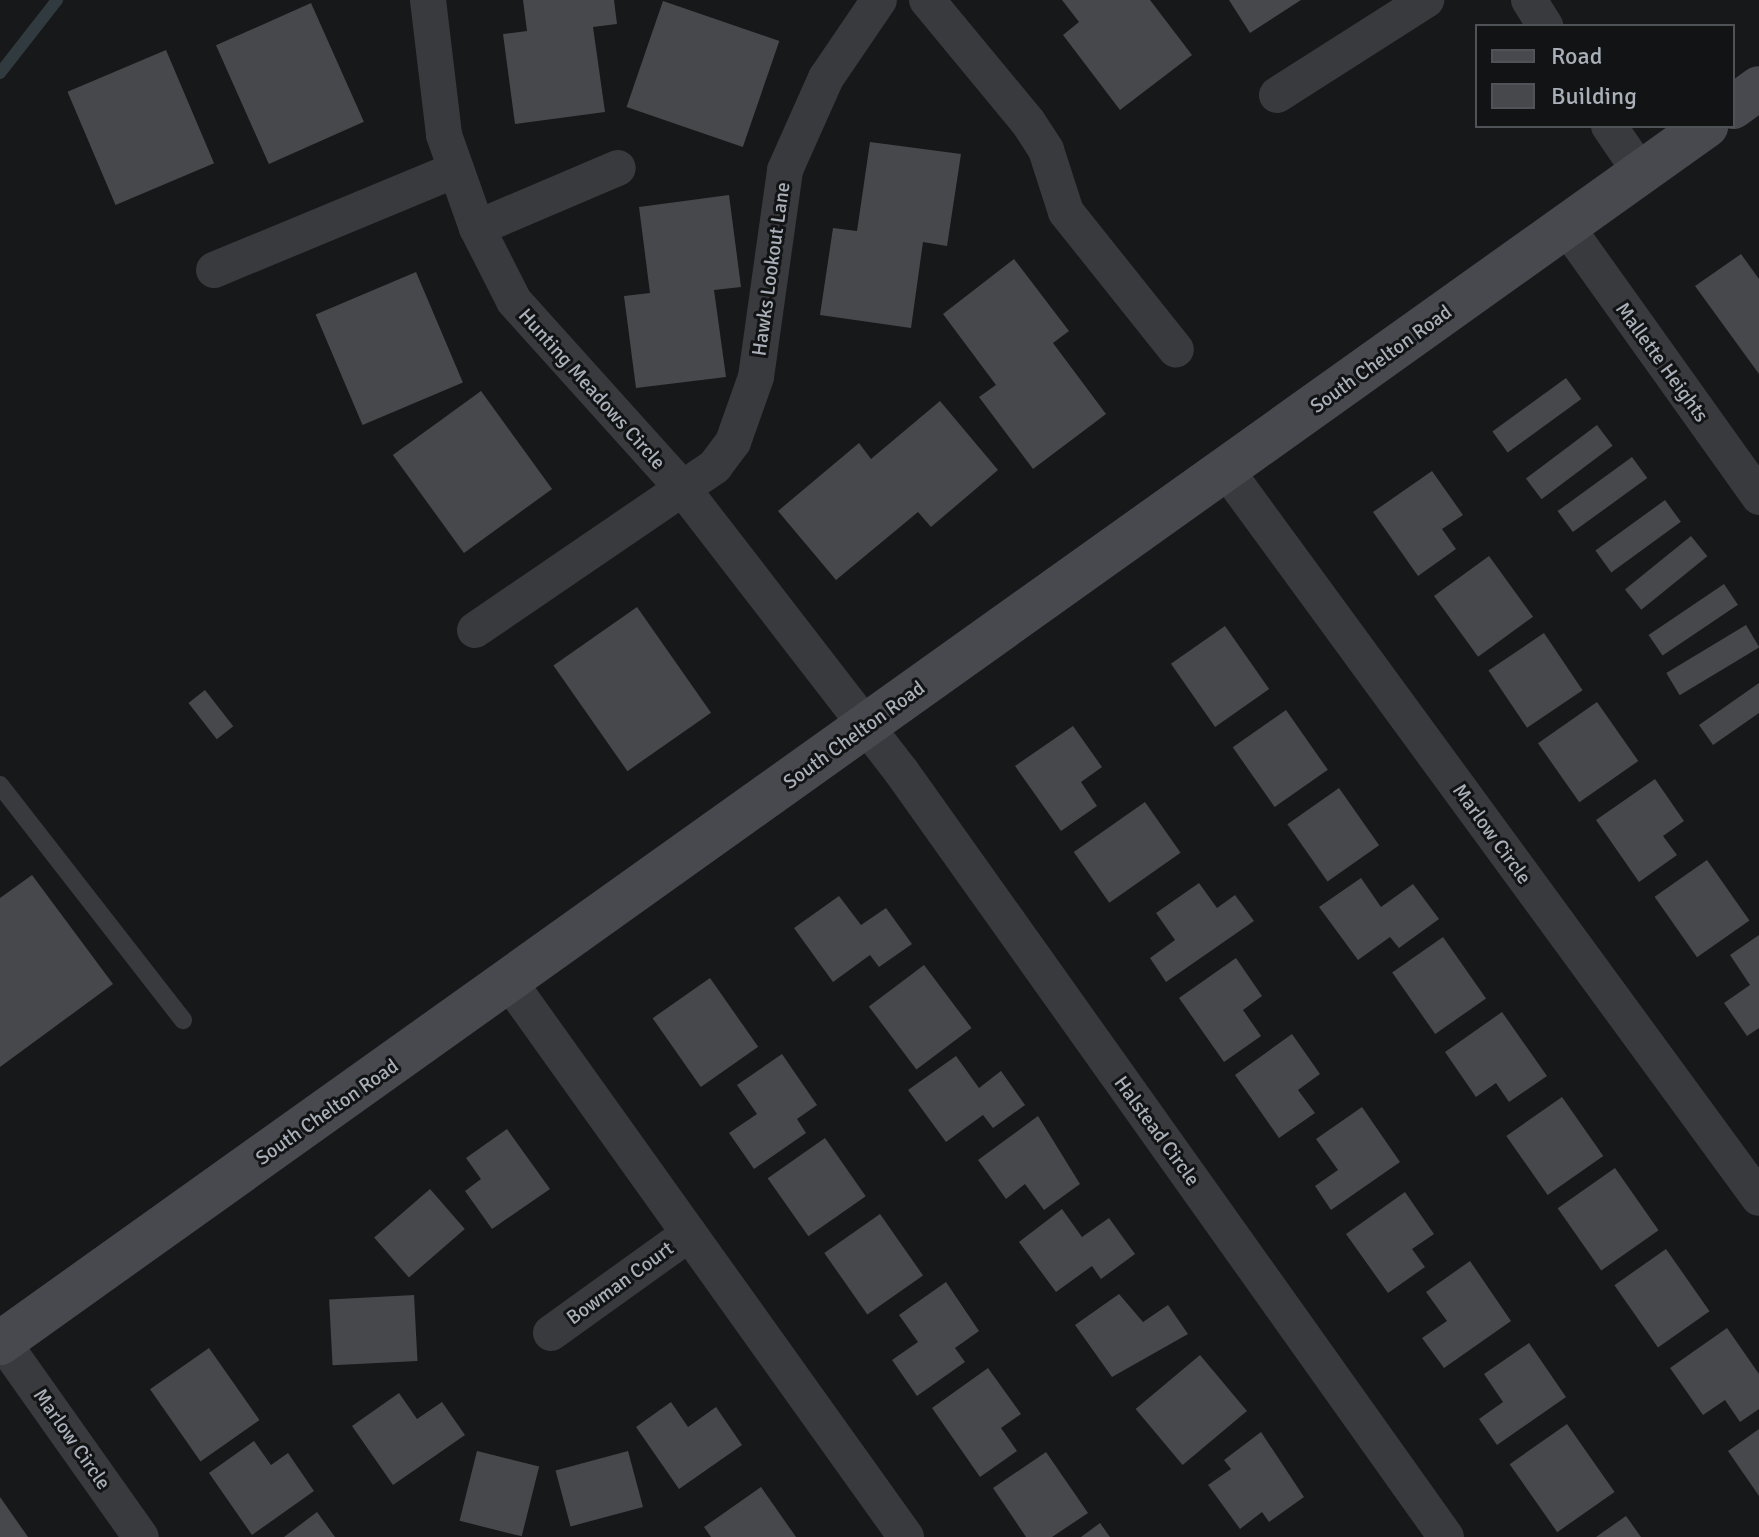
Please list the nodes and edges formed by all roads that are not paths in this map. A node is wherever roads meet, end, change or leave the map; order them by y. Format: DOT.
graph roads {
  1 [pos="428,0"];
  2 [pos="879,0"];
  3 [pos="927,0"];
  4 [pos="1426,0"];
  5 [pos="1529,0"];
  6 [pos="1544,24"];
  7 [pos="1759,88"];
  8 [pos="1277,95"];
  9 [pos="1735,106"];
  10 [pos="1610,128"];
  11 [pos="1703,128"];
  12 [pos="618,168"];
  13 [pos="456,170"];
  14 [pos="1641,173"];
  15 [pos="1566,226"];
  16 [pos="477,228"];
  17 [pos="214,270"];
  18 [pos="1176,350"];
  19 [pos="1226,470"];
  20 [pos="683,489"];
  21 [pos="1759,497"];
  22 [pos="475,630"];
  23 [pos="865,727"];
  24 [pos="0,785"];
  25 [pos="510,983"];
  26 [pos="183,1020"];
  27 [pos="1759,1198"];
  28 [pos="689,1234"];
  29 [pos="551,1333"];
  30 [pos="1,1342"];
  31 [pos="141,1537"];
  32 [pos="906,1537"];
  33 [pos="1446,1537"];
  1 -- 13 [label="street, Hunting Meadows Circle"];
  2 -- 20 [label="street, Hawks Lookout Lane"];
  3 -- 18 [label="street"];
  4 -- 8 [label="street"];
  5 -- 6 [label="street"];
  7 -- 9 [label="main road"];
  10 -- 14 [label="street"];
  11 -- 14 [label="main road, South Chelton Road"];
  12 -- 16 [label="street"];
  13 -- 16 [label="street, Hunting Meadows Circle"];
  13 -- 17 [label="street"];
  14 -- 15 [label="main road, South Chelton Road"];
  15 -- 19 [label="main road, South Chelton Road"];
  15 -- 21 [label="street, Mallette Heights"];
  16 -- 20 [label="street, Hunting Meadows Circle"];
  19 -- 23 [label="main road, South Chelton Road"];
  19 -- 27 [label="street, Marlow Circle"];
  20 -- 22 [label="street, Hawks Lookout Lane"];
  20 -- 23 [label="street, Hunting Meadows Circle"];
  23 -- 25 [label="main road, South Chelton Road"];
  23 -- 33 [label="street, Halstead Circle"];
  24 -- 26 [label="lane"];
  25 -- 28 [label="street"];
  25 -- 30 [label="main road, South Chelton Road"];
  28 -- 29 [label="street, Bowman Court"];
  28 -- 32 [label="street"];
  30 -- 31 [label="street, Marlow Circle"];
}
